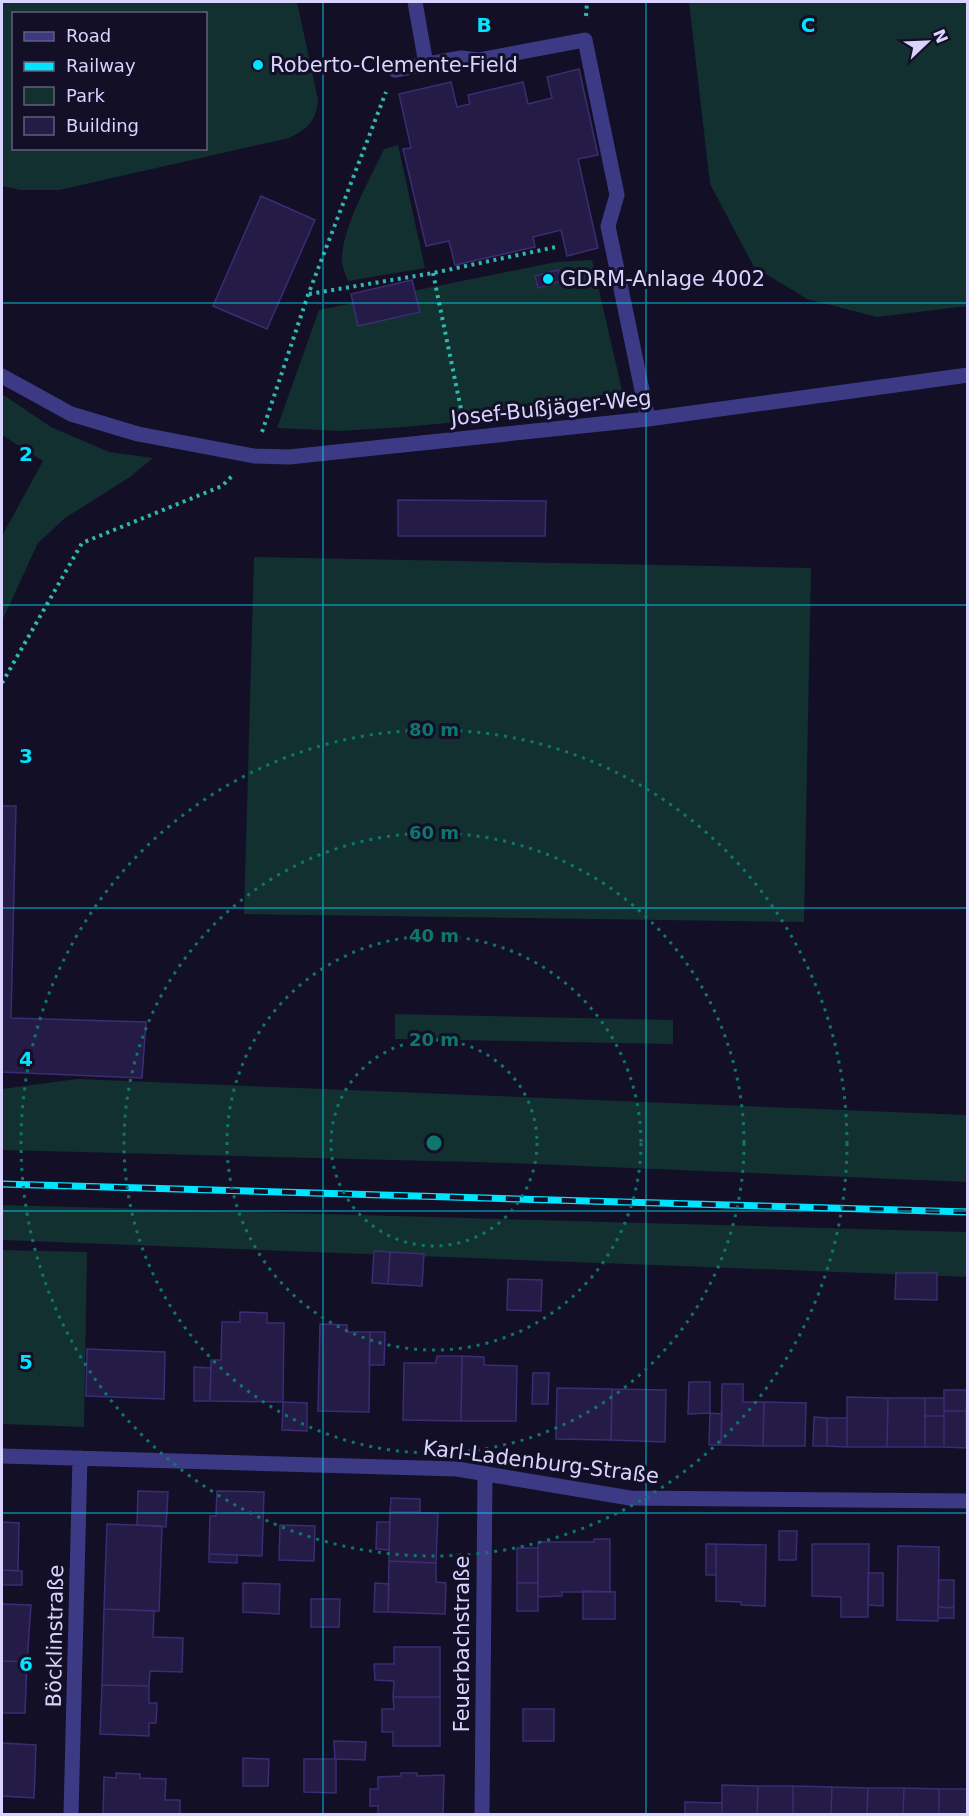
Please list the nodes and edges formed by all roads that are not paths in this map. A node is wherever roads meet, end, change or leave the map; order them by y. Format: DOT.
graph roads {
  1 [pos="415,2"];
  2 [pos="426,64"];
  3 [pos="395,70"];
  4 [pos="968,375"];
  5 [pos="2,376"];
  6 [pos="648,419"];
  7 [pos="2,1456"];
  8 [pos="80,1458"];
  9 [pos="485,1474"];
  10 [pos="968,1501"];
  11 [pos="71,1815"];
  12 [pos="482,1815"];
  1 -- 2 [label="street"];
  2 -- 3 [label="street"];
  2 -- 6 [label="street"];
  4 -- 6 [label="street, Josef-Bußjäger-Weg"];
  5 -- 6 [label="street, Josef-Bußjäger-Weg"];
  7 -- 8 [label="street, Karl-Ladenburg-Straße"];
  8 -- 9 [label="street, Karl-Ladenburg-Straße"];
  8 -- 11 [label="street, Böcklinstraße"];
  9 -- 10 [label="street, Karl-Ladenburg-Straße"];
  9 -- 12 [label="street, Feuerbachstraße"];
}
